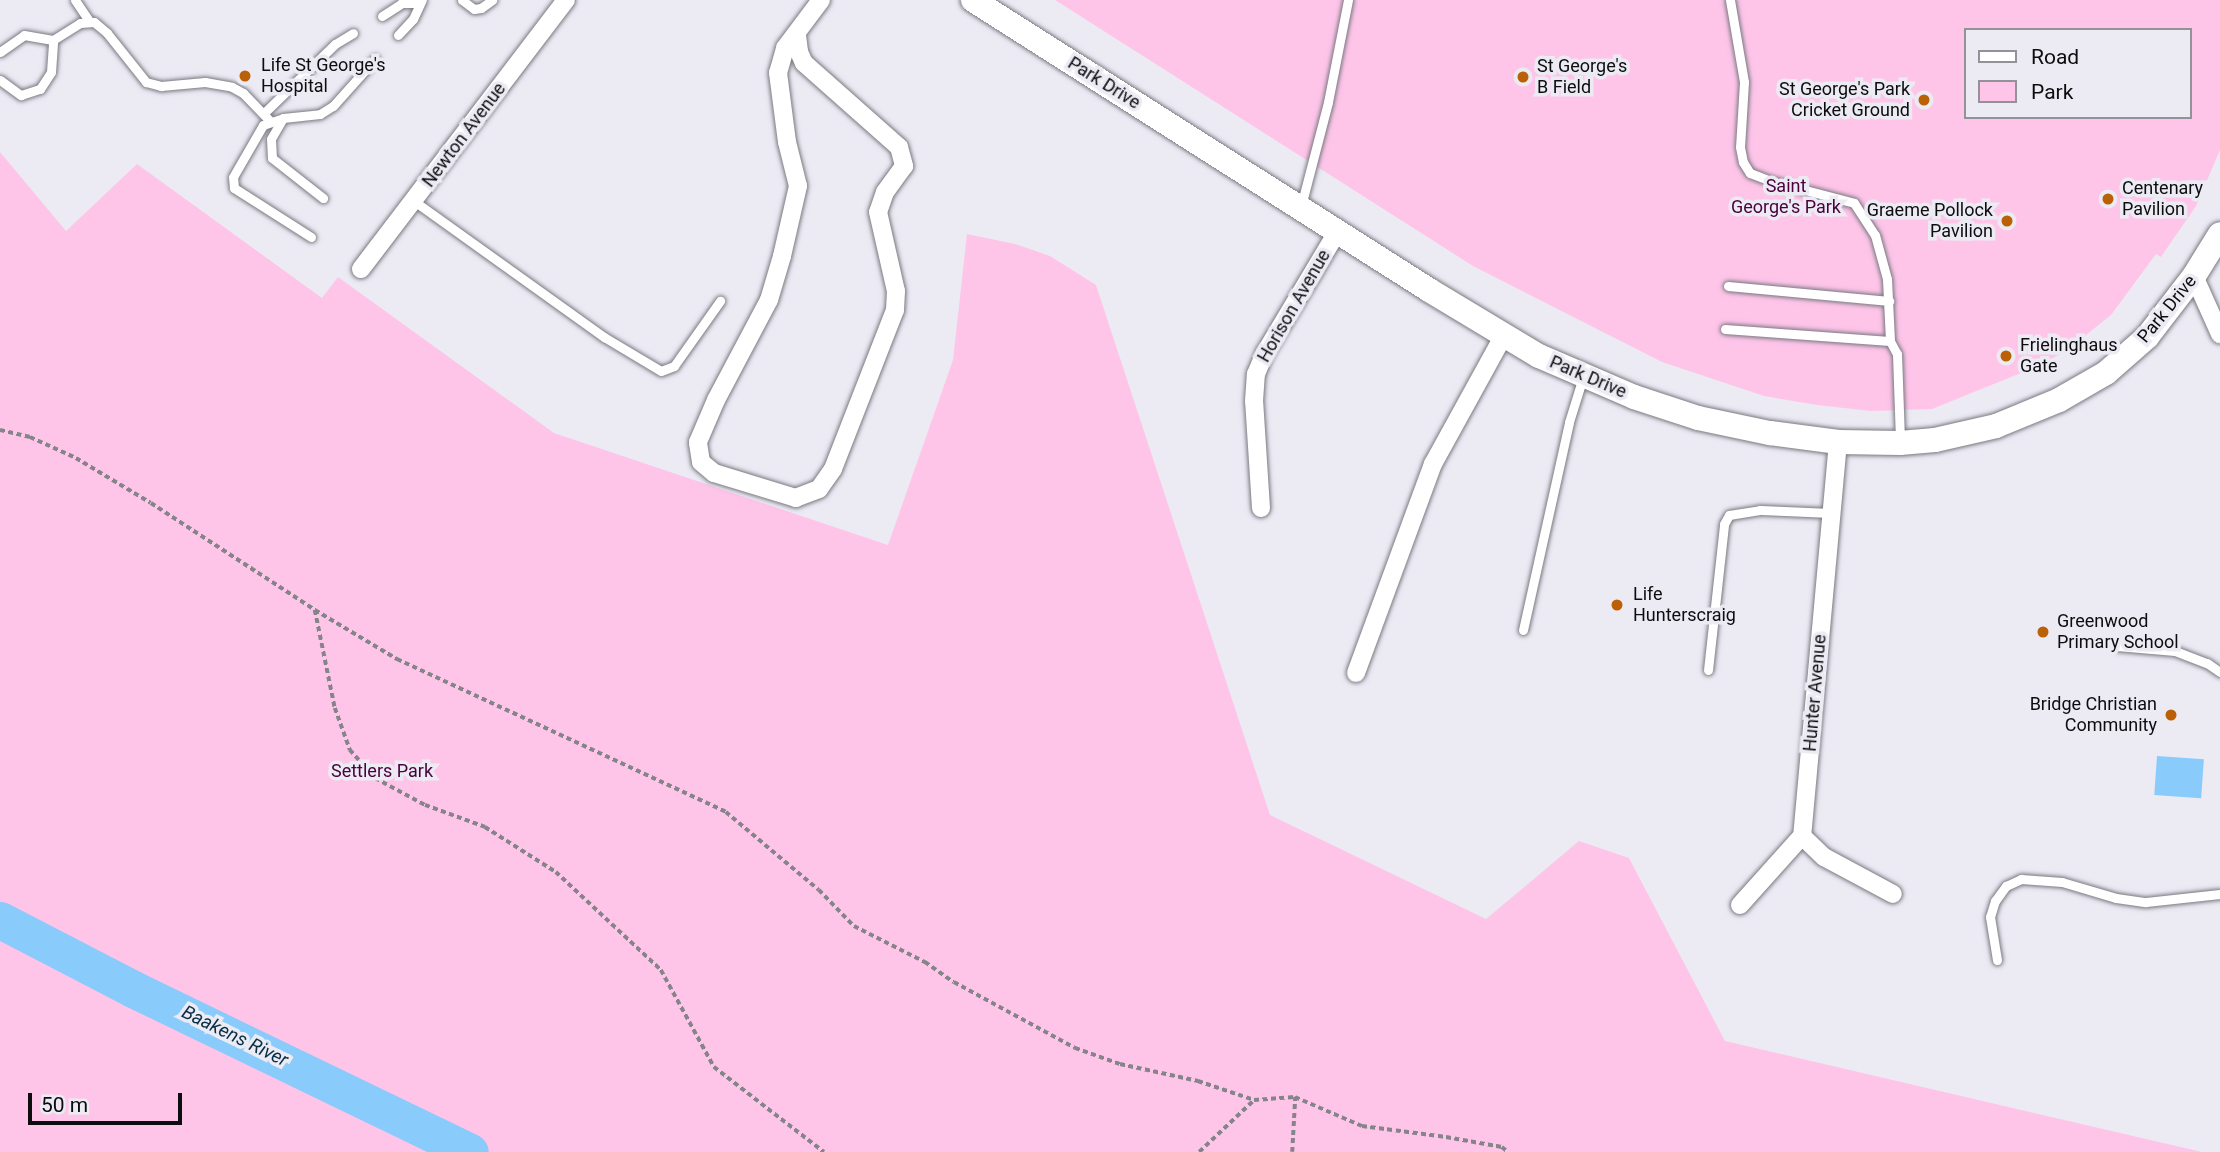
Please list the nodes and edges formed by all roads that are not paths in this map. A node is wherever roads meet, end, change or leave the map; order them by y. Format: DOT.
graph roads {
  1 [pos="75,0"];
  2 [pos="462,0"];
  3 [pos="492,0"];
  4 [pos="566,0"];
  5 [pos="821,0"];
  6 [pos="973,0"];
  7 [pos="1348,0"];
  8 [pos="1730,0"];
  9 [pos="421,1"];
  10 [pos="382,16"];
  11 [pos="89,21"];
  12 [pos="353,33"];
  13 [pos="398,35"];
  14 [pos="797,35"];
  15 [pos="53,40"];
  16 [pos="0,52"];
  17 [pos="375,59"];
  18 [pos="0,80"];
  19 [pos="267,117"];
  20 [pos="283,118"];
  21 [pos="323,198"];
  22 [pos="414,201"];
  23 [pos="1301,208"];
  24 [pos="1337,232"];
  25 [pos="2220,234"];
  26 [pos="311,237"];
  27 [pos="361,269"];
  28 [pos="2194,276"];
  29 [pos="1728,286"];
  30 [pos="720,301"];
  31 [pos="1889,301"];
  32 [pos="1725,329"];
  33 [pos="2220,334"];
  34 [pos="1504,335"];
  35 [pos="1890,341"];
  36 [pos="1583,375"];
  37 [pos="1838,442"];
  38 [pos="1900,443"];
  39 [pos="1261,508"];
  40 [pos="1832,513"];
  41 [pos="1524,629"];
  42 [pos="2117,646"];
  43 [pos="1709,670"];
  44 [pos="2220,672"];
  45 [pos="1356,673"];
  46 [pos="1802,836"];
  47 [pos="1893,894"];
  48 [pos="2220,894"];
  49 [pos="1740,905"];
  50 [pos="1997,960"];
  1 -- 11 [label="lane"];
  2 -- 3 [label="lane"];
  4 -- 22 [label="street, Newton Avenue"];
  5 -- 14 [label="street"];
  6 -- 23 [label="street, Park Drive"];
  7 -- 23 [label="lane"];
  8 -- 31 [label="lane"];
  9 -- 10 [label="lane"];
  9 -- 13 [label="lane"];
  11 -- 15 [label="lane"];
  11 -- 19 [label="lane"];
  12 -- 19 [label="lane"];
  14 -- 14 [label="street"];
  15 -- 16 [label="lane"];
  15 -- 18 [label="lane"];
  17 -- 20 [label="lane"];
  19 -- 20 [label="lane"];
  19 -- 26 [label="lane"];
  20 -- 21 [label="lane"];
  22 -- 27 [label="street, Newton Avenue"];
  22 -- 30 [label="lane"];
  23 -- 24 [label="street, Park Drive"];
  24 -- 34 [label="street, Park Drive"];
  24 -- 39 [label="street, Horison Avenue"];
  25 -- 28 [label="street, Park Drive"];
  28 -- 33 [label="street"];
  28 -- 38 [label="street, Park Drive"];
  29 -- 31 [label="lane"];
  31 -- 35 [label="lane"];
  32 -- 35 [label="lane"];
  34 -- 36 [label="street, Park Drive"];
  34 -- 45 [label="street"];
  35 -- 38 [label="lane"];
  36 -- 37 [label="street, Park Drive"];
  36 -- 41 [label="lane"];
  37 -- 38 [label="street, Park Drive"];
  37 -- 40 [label="street, Hunter Avenue"];
  40 -- 43 [label="lane"];
  40 -- 46 [label="street, Hunter Avenue"];
  42 -- 44 [label="lane"];
  46 -- 47 [label="street"];
  46 -- 49 [label="street"];
  48 -- 50 [label="lane"];
}
